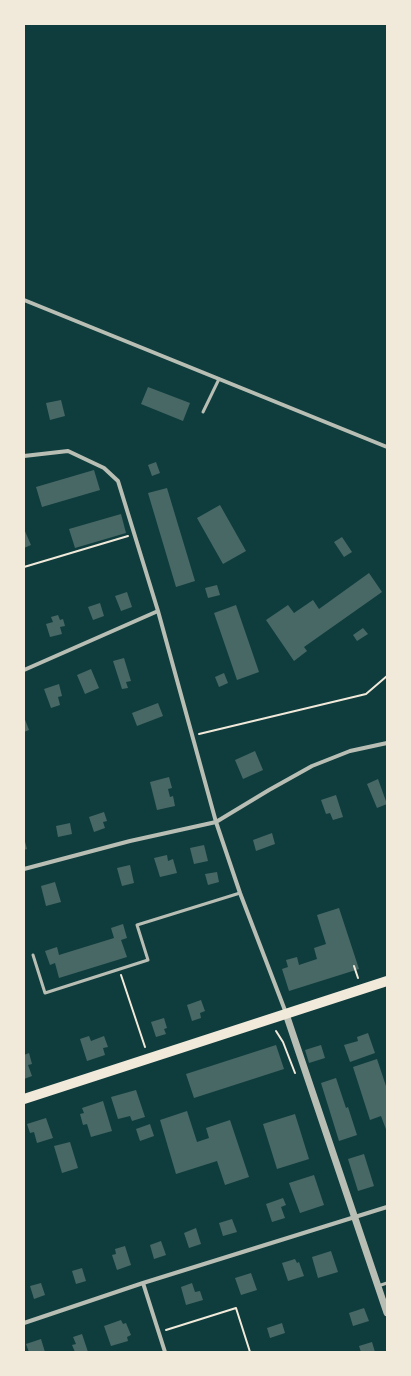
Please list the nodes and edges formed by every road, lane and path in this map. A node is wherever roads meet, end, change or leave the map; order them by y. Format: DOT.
graph roads {
  1 [pos="24,300"];
  2 [pos="219,379"];
  3 [pos="203,412"];
  4 [pos="387,447"];
  5 [pos="24,456"];
  6 [pos="134,534"];
  7 [pos="24,567"];
  8 [pos="158,610"];
  9 [pos="24,670"];
  10 [pos="387,676"];
  11 [pos="192,735"];
  12 [pos="387,743"];
  13 [pos="216,822"];
  14 [pos="24,869"];
  15 [pos="240,893"];
  16 [pos="33,956"];
  17 [pos="354,966"];
  18 [pos="119,970"];
  19 [pos="358,978"];
  20 [pos="387,981"];
  21 [pos="286,1014"];
  22 [pos="145,1047"];
  23 [pos="24,1099"];
  24 [pos="387,1207"];
  25 [pos="355,1218"];
  26 [pos="143,1283"];
  27 [pos="387,1283"];
  28 [pos="378,1286"];
  29 [pos="387,1313"];
  30 [pos="24,1323"];
  31 [pos="159,1332"];
  32 [pos="165,1352"];
  33 [pos="250,1352"];
  1 -- 2 [label="street"];
  2 -- 3 [label="lane"];
  2 -- 4 [label="street"];
  5 -- 6 [label="street"];
  6 -- 7 [label="path"];
  6 -- 8 [label="street"];
  8 -- 9 [label="street"];
  8 -- 11 [label="street"];
  10 -- 11 [label="path"];
  11 -- 13 [label="street"];
  12 -- 13 [label="street"];
  13 -- 14 [label="street"];
  13 -- 15 [label="street"];
  15 -- 18 [label="lane"];
  15 -- 21 [label="street"];
  16 -- 18 [label="lane"];
  17 -- 19 [label="path"];
  18 -- 22 [label="path"];
  20 -- 21 [label="main road"];
  21 -- 23 [label="main road"];
  21 -- 25 [label="street"];
  24 -- 25 [label="street"];
  25 -- 26 [label="street"];
  25 -- 28 [label="street"];
  26 -- 30 [label="street"];
  26 -- 31 [label="street"];
  27 -- 28 [label="lane"];
  28 -- 29 [label="street"];
  31 -- 32 [label="street"];
  31 -- 33 [label="path"];
}
